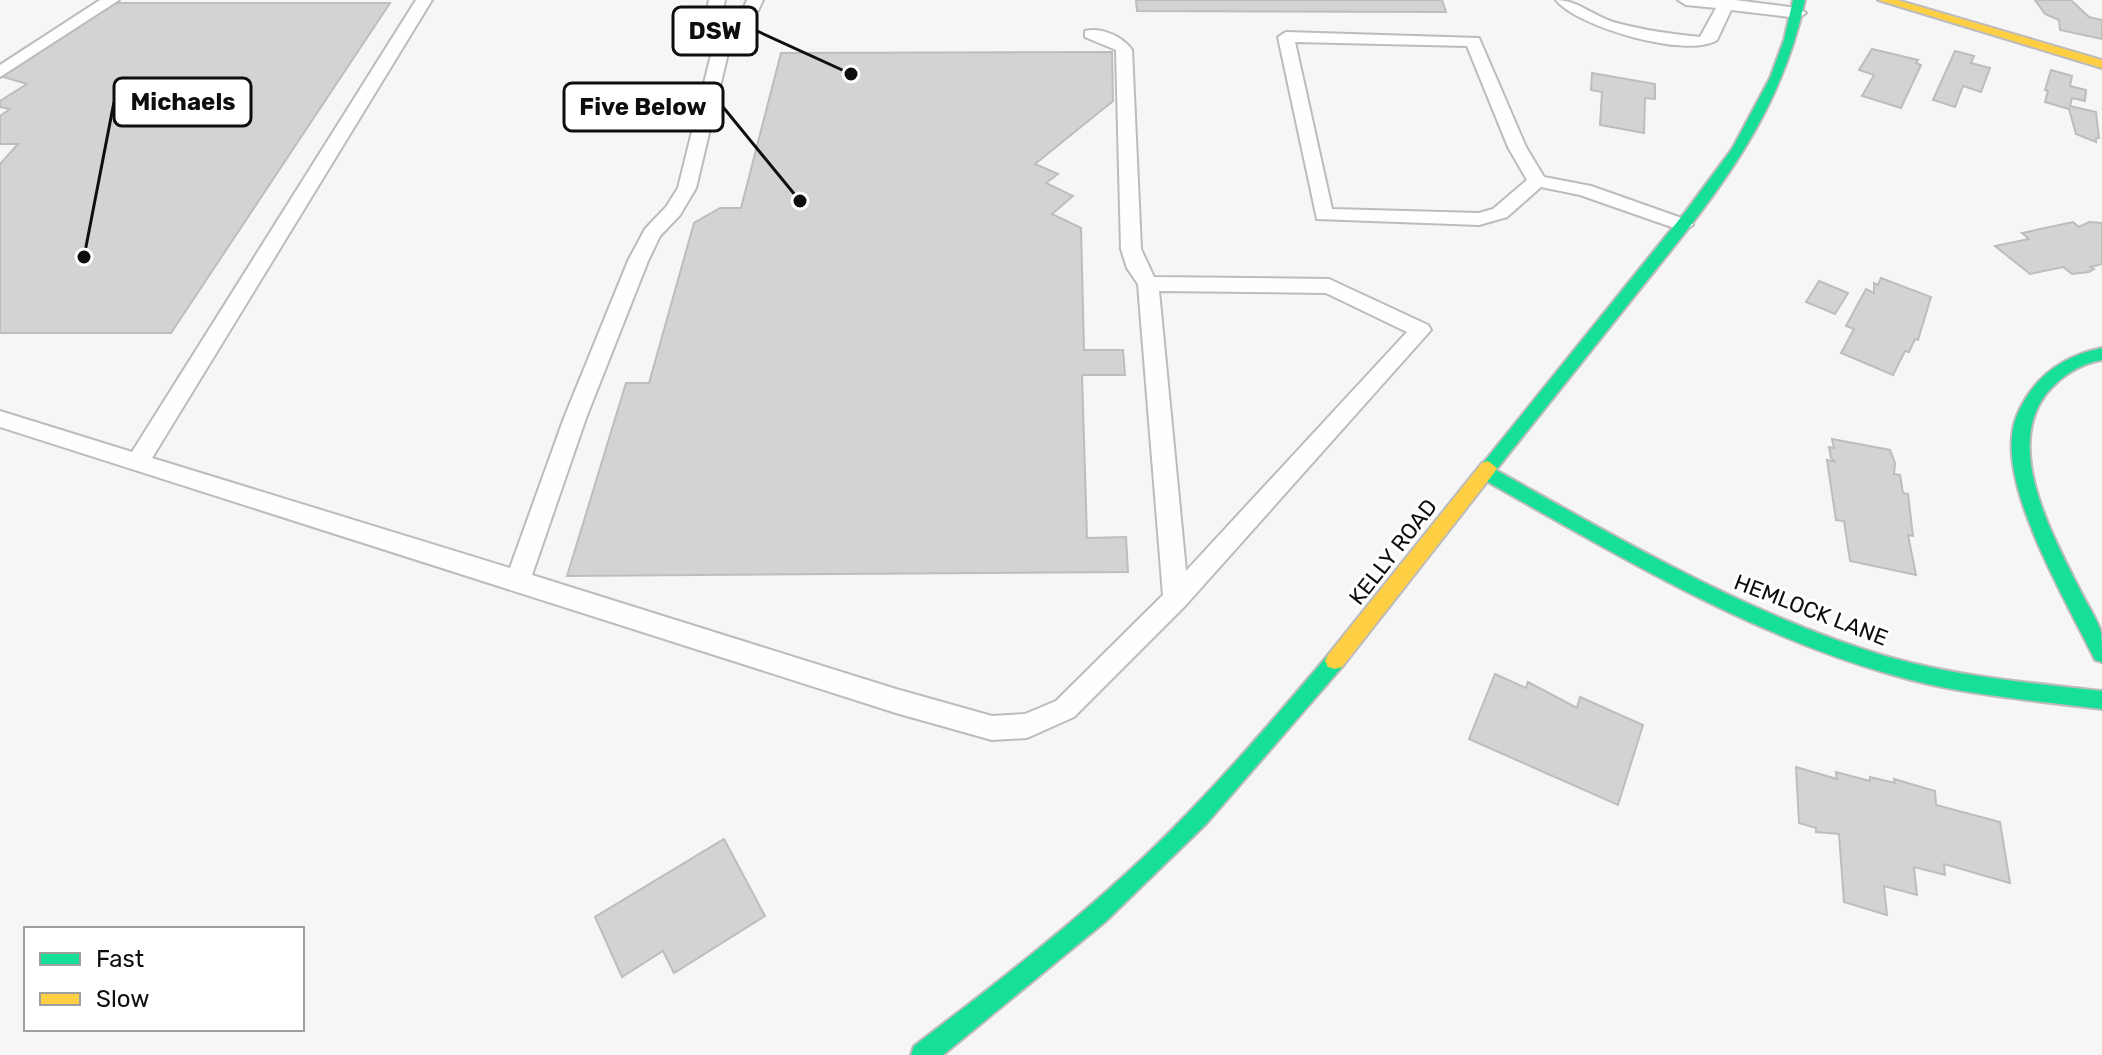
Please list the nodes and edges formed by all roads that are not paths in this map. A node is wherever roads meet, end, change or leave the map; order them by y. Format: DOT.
graph roads {
  1 [pos="111,0"];
  2 [pos="424,0"];
  3 [pos="717,0"];
  4 [pos="755,0"];
  5 [pos="1564,0"];
  6 [pos="1686,0"];
  7 [pos="1884,0"];
  8 [pos="1726,2"];
  9 [pos="1799,6"];
  10 [pos="1091,34"];
  11 [pos="721,47"];
  12 [pos="2102,64"];
  13 [pos="0,72"];
  14 [pos="1537,181"];
  15 [pos="1683,225"];
  16 [pos="1148,284"];
  17 [pos="2102,354"];
  18 [pos="0,419"];
  19 [pos="138,462"];
  20 [pos="1485,472"];
  21 [pos="518,581"];
  22 [pos="1176,599"];
  23 [pos="2102,654"];
  24 [pos="2102,700"];
  25 [pos="923,1055"];
  1 -- 13 [label="lane"];
  2 -- 19 [label="lane"];
  3 -- 11 [label="lane"];
  4 -- 11 [label="lane"];
  5 -- 8 [label="lane"];
  6 -- 8 [label="lane"];
  7 -- 12 [label="street"];
  8 -- 9 [label="lane"];
  9 -- 15 [label="street, KELLY ROAD"];
  10 -- 16 [label="lane"];
  11 -- 21 [label="lane"];
  14 -- 14 [label="lane"];
  14 -- 15 [label="lane"];
  15 -- 20 [label="street, KELLY ROAD"];
  16 -- 22 [label="lane"];
  16 -- 22 [label="lane"];
  17 -- 23 [label="street"];
  18 -- 19 [label="lane"];
  19 -- 21 [label="lane"];
  20 -- 24 [label="street, HEMLOCK LANE"];
  20 -- 25 [label="street, KELLY ROAD"];
  21 -- 22 [label="lane"];
}
